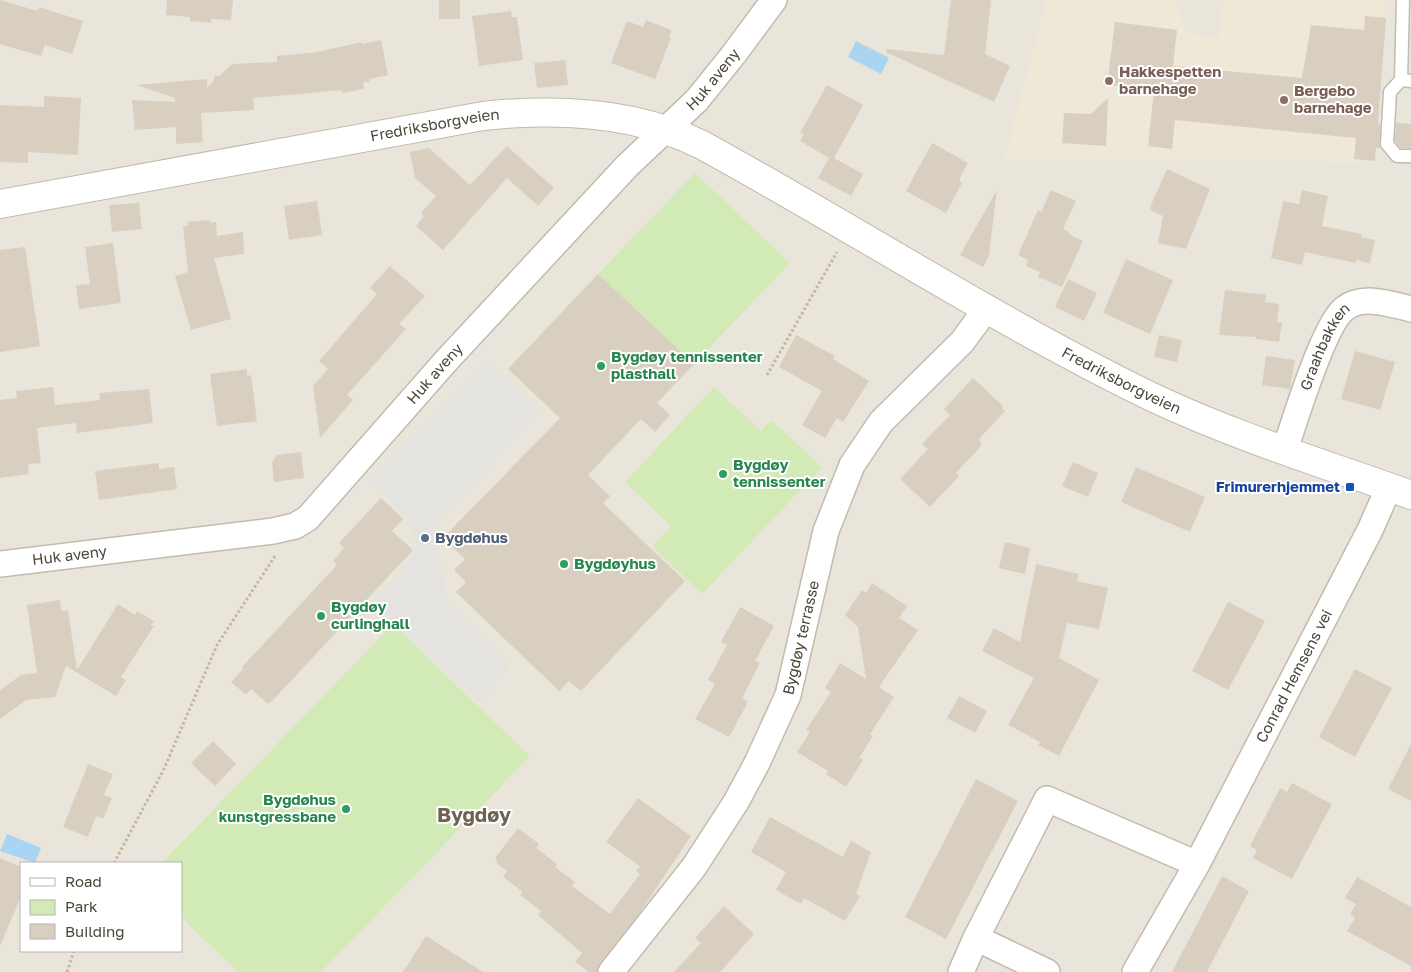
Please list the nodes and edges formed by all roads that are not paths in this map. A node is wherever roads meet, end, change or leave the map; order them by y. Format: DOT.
graph roads {
  1 [pos="774,0"];
  2 [pos="1403,0"];
  3 [pos="1406,80"];
  4 [pos="665,130"];
  5 [pos="1411,156"];
  6 [pos="0,204"];
  7 [pos="987,308"];
  8 [pos="1411,309"];
  9 [pos="1285,450"];
  10 [pos="1400,491"];
  11 [pos="0,564"];
  12 [pos="1196,864"];
  13 [pos="976,938"];
  14 [pos="611,972"];
  15 [pos="961,972"];
  16 [pos="1046,972"];
  17 [pos="1135,972"];
  1 -- 4 [label="street, Huk aveny"];
  2 -- 3 [label="lane"];
  3 -- 5 [label="lane"];
  4 -- 6 [label="street, Fredriksborgveien"];
  4 -- 7 [label="street, Fredriksborgveien"];
  4 -- 11 [label="street, Huk aveny"];
  7 -- 9 [label="street, Fredriksborgveien"];
  7 -- 14 [label="street, Bygdøy terrasse"];
  8 -- 9 [label="street, Graahbakken"];
  9 -- 10 [label="street, Fredriksborgveien"];
  10 -- 12 [label="street, Conrad Hemsens vei"];
  12 -- 13 [label="street"];
  12 -- 17 [label="street, Conrad Hemsens vei"];
  13 -- 15 [label="street"];
  13 -- 16 [label="street"];
}
